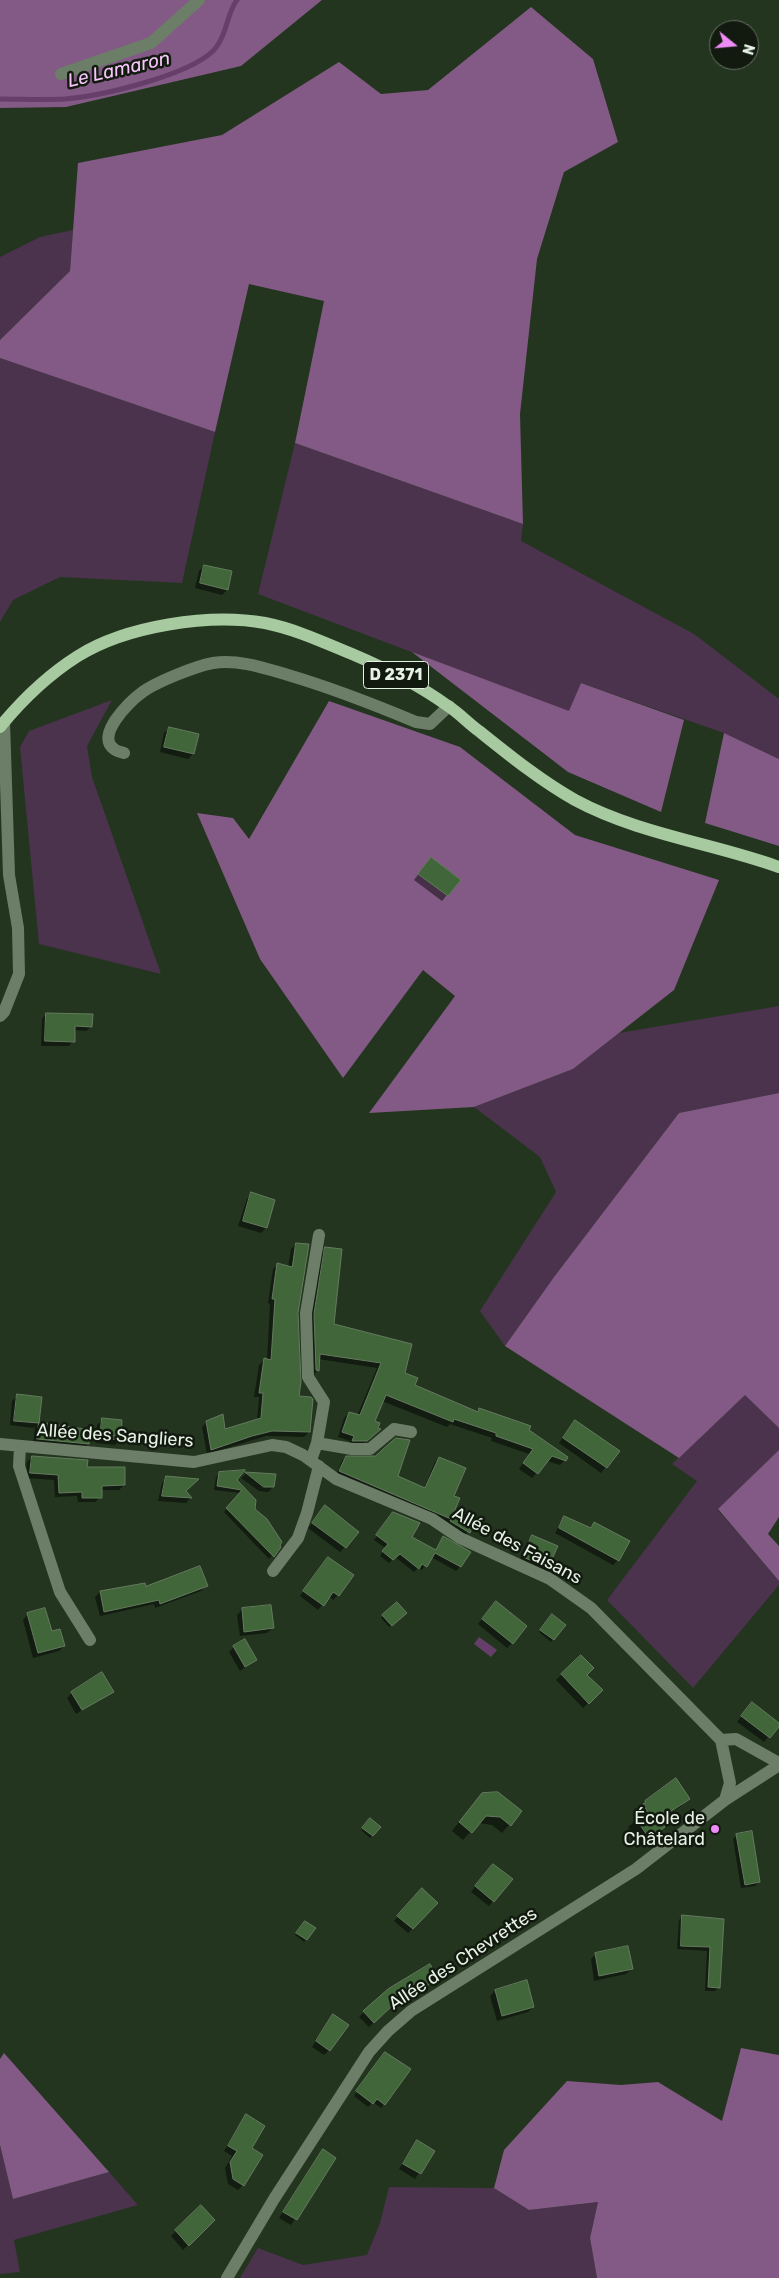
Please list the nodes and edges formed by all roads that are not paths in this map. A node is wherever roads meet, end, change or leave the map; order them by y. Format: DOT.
graph roads {
  1 [pos="200,0"];
  2 [pos="61,74"];
  3 [pos="449,706"];
  4 [pos="2,724"];
  5 [pos="124,753"];
  6 [pos="779,867"];
  7 [pos="0,1016"];
  8 [pos="319,1235"];
  9 [pos="411,1432"];
  10 [pos="317,1443"];
  11 [pos="0,1444"];
  12 [pos="20,1446"];
  13 [pos="315,1463"];
  14 [pos="336,1479"];
  15 [pos="273,1572"];
  16 [pos="90,1640"];
  17 [pos="722,1740"];
  18 [pos="778,1767"];
  19 [pos="725,1800"];
  20 [pos="227,2277"];
  1 -- 2 [label="street"];
  3 -- 4 [label="main road, D 2371"];
  3 -- 5 [label="street"];
  3 -- 6 [label="main road, D 2371"];
  4 -- 7 [label="street"];
  8 -- 10 [label="street"];
  9 -- 10 [label="street"];
  10 -- 13 [label="street"];
  11 -- 12 [label="street, Allée des Sangliers"];
  12 -- 13 [label="street, Allée des Sangliers"];
  12 -- 16 [label="street"];
  13 -- 14 [label="street, Allée des Sangliers"];
  13 -- 15 [label="street"];
  14 -- 17 [label="street, Allée des Faisans"];
  17 -- 18 [label="street"];
  17 -- 19 [label="street"];
  18 -- 19 [label="street, Allée des Chevrettes"];
  19 -- 20 [label="street, Allée des Chevrettes"];
}
